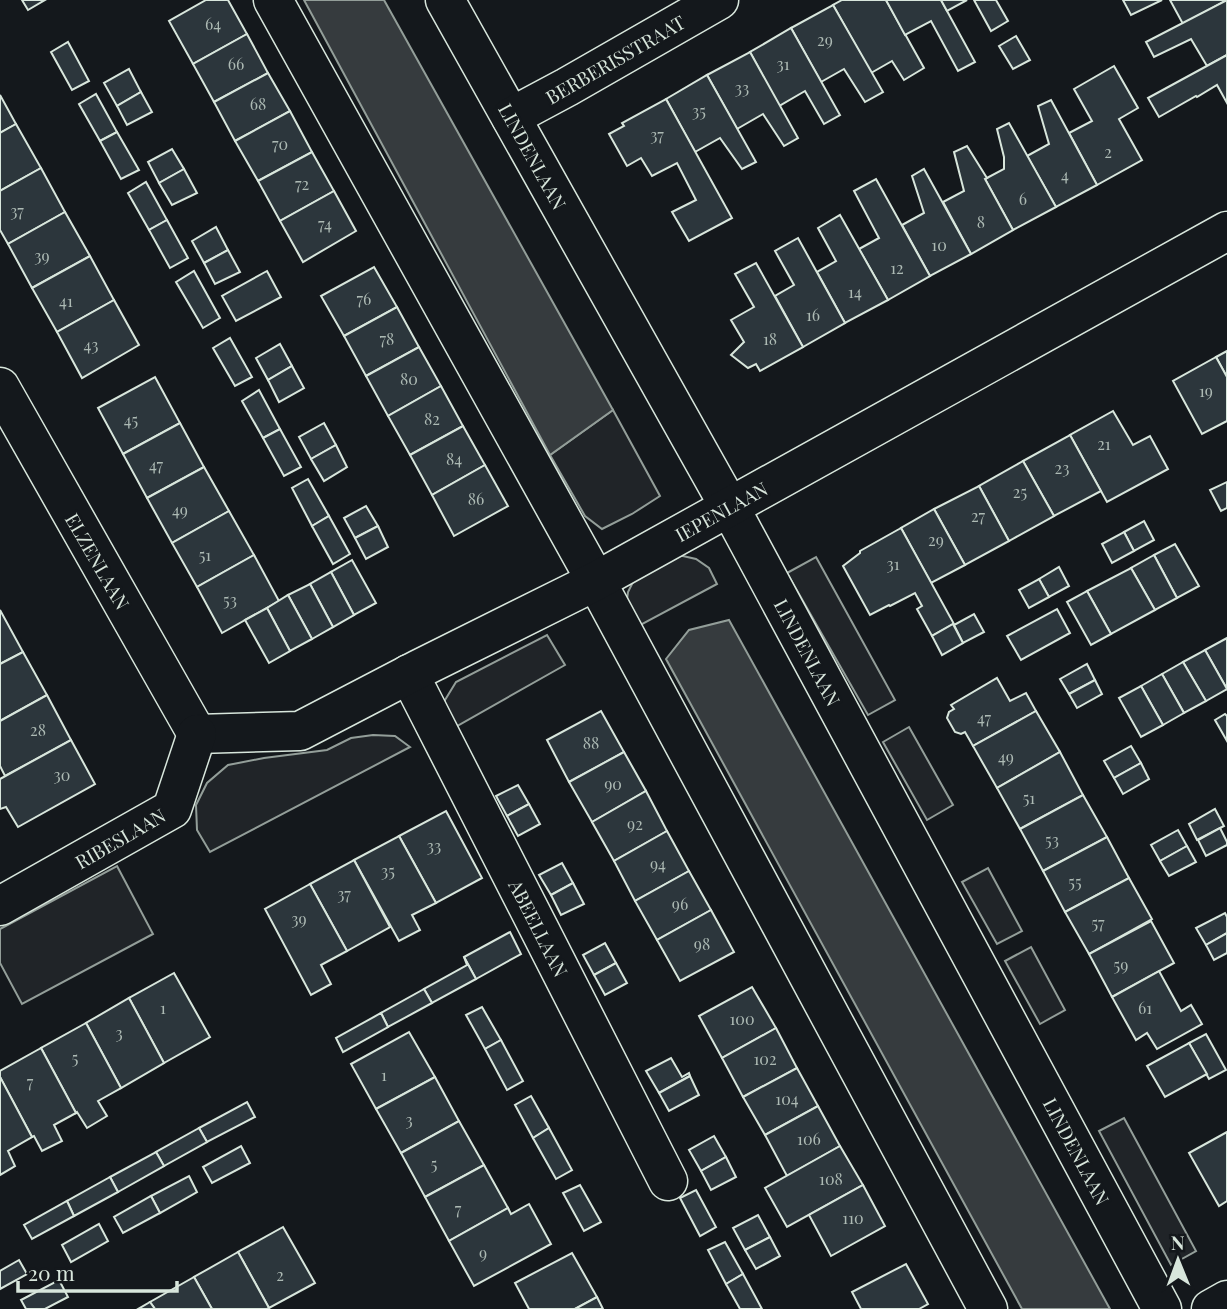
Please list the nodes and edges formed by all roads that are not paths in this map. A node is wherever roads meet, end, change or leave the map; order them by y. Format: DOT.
graph roads {
  1 [pos="273,0"];
  2 [pos="445,0"];
  3 [pos="719,0"];
  4 [pos="511,117"];
  5 [pos="1227,231"];
  6 [pos="0,387"];
  7 [pos="729,506"];
  8 [pos="596,581"];
  9 [pos="409,674"];
  10 [pos="197,734"];
  11 [pos="0,906"];
  12 [pos="668,1181"];
  13 [pos="1227,1300"];
  14 [pos="988,1309"];
  15 [pos="1162,1309"];
  16 [pos="1211,1309"];
  1 -- 8 [label="street"];
  2 -- 4 [label="street, LINDENLAAN"];
  3 -- 4 [label="street, BERBERISSTRAAT"];
  4 -- 7 [label="street, LINDENLAAN"];
  5 -- 7 [label="street, IEPENLAAN"];
  6 -- 10 [label="street, ELZENLAAN"];
  7 -- 8 [label="street, IEPENLAAN"];
  7 -- 15 [label="street, LINDENLAAN"];
  8 -- 9 [label="street, IEPENLAAN"];
  8 -- 14 [label="street"];
  9 -- 10 [label="street, IEPENLAAN"];
  9 -- 12 [label="street, ABEELLAAN"];
  10 -- 11 [label="street, RIBESLAAN"];
  13 -- 16 [label="street"];
}
